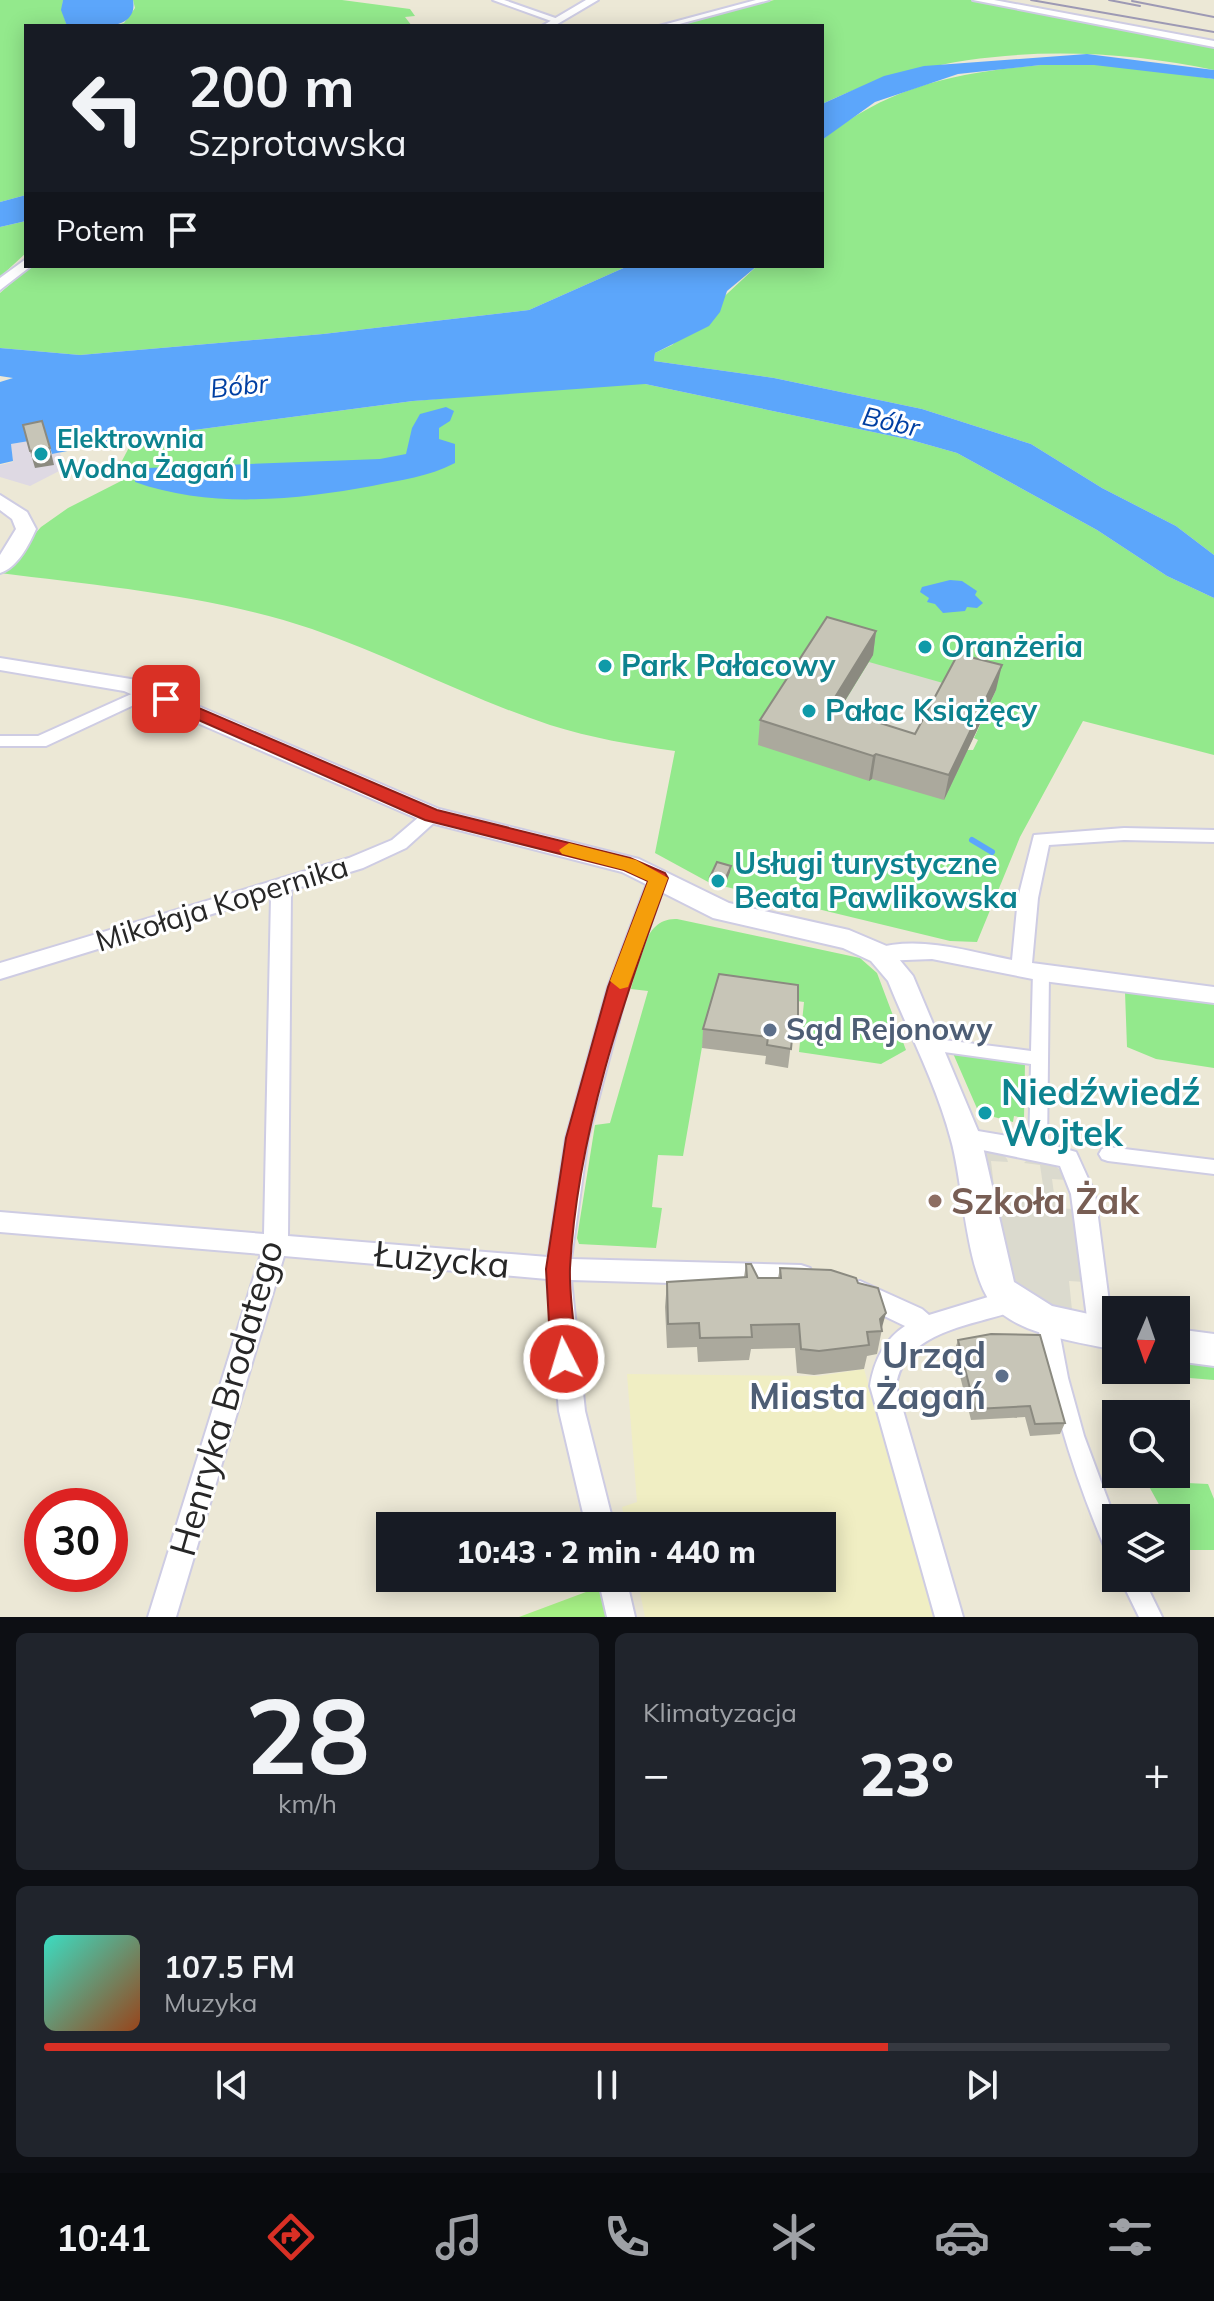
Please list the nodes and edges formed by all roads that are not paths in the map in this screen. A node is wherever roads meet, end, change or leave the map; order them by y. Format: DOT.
graph roads {
  1 [pos="497,0"];
  2 [pos="593,0"];
  3 [pos="765,0"];
  4 [pos="978,0"];
  5 [pos="552,23"];
  6 [pos="671,24"];
  7 [pos="1214,44"];
  8 [pos="24,265"];
  9 [pos="0,286"];
  10 [pos="0,501"];
  11 [pos="0,567"];
  12 [pos="0,664"];
  13 [pos="147,692"];
  14 [pos="0,741"];
  15 [pos="432,815"];
  16 [pos="1214,836"];
  17 [pos="658,878"];
  18 [pos="281,888"];
  19 [pos="880,954"];
  20 [pos="0,971"];
  21 [pos="1031,971"];
  22 [pos="1214,995"];
  23 [pos="938,1049"];
  24 [pos="1038,1058"];
  25 [pos="966,1138"];
  26 [pos="1038,1150"];
  27 [pos="1108,1154"];
  28 [pos="1214,1167"];
  29 [pos="0,1222"];
  30 [pos="276,1244"];
  31 [pos="558,1269"];
  32 [pos="1011,1301"];
  33 [pos="1102,1303"];
  34 [pos="1047,1320"];
  35 [pos="926,1328"];
  36 [pos="1102,1333"];
  37 [pos="1190,1347"];
  38 [pos="1214,1350"];
  39 [pos="1102,1509"];
  40 [pos="597,1512"];
  41 [pos="615,1592"];
  42 [pos="1138,1592"];
  43 [pos="162,1617"];
  44 [pos="621,1617"];
  45 [pos="949,1617"];
  46 [pos="1151,1617"];
  1 -- 5 [label="street"];
  2 -- 5 [label="street"];
  3 -- 6 [label="street"];
  4 -- 7 [label="street"];
  8 -- 9 [label="street"];
  10 -- 11 [label="street"];
  12 -- 13 [label="street"];
  13 -- 14 [label="street"];
  13 -- 15 [label="street"];
  15 -- 17 [label="street"];
  15 -- 18 [label="street, Mikołaja Kopernika"];
  16 -- 21 [label="street"];
  17 -- 19 [label="street"];
  17 -- 31 [label="street"];
  18 -- 20 [label="street, Mikołaja Kopernika"];
  18 -- 30 [label="street, Henryka Brodatego"];
  19 -- 21 [label="street"];
  19 -- 23 [label="street"];
  21 -- 22 [label="street"];
  21 -- 24 [label="street"];
  23 -- 24 [label="street"];
  23 -- 25 [label="street"];
  24 -- 26 [label="street"];
  25 -- 26 [label="street"];
  25 -- 32 [label="street"];
  26 -- 33 [label="street"];
  27 -- 28 [label="street"];
  29 -- 30 [label="street, Łużycka"];
  30 -- 31 [label="street, Łużycka"];
  30 -- 43 [label="street, Henryka Brodatego"];
  31 -- 35 [label="street, Łużycka"];
  31 -- 40 [label="street"];
  32 -- 34 [label="street"];
  32 -- 35 [label="street"];
  34 -- 36 [label="street"];
  34 -- 39 [label="street"];
  35 -- 45 [label="street"];
  37 -- 38 [label="street"];
  41 -- 44 [label="street"];
  42 -- 46 [label="street"];
}
